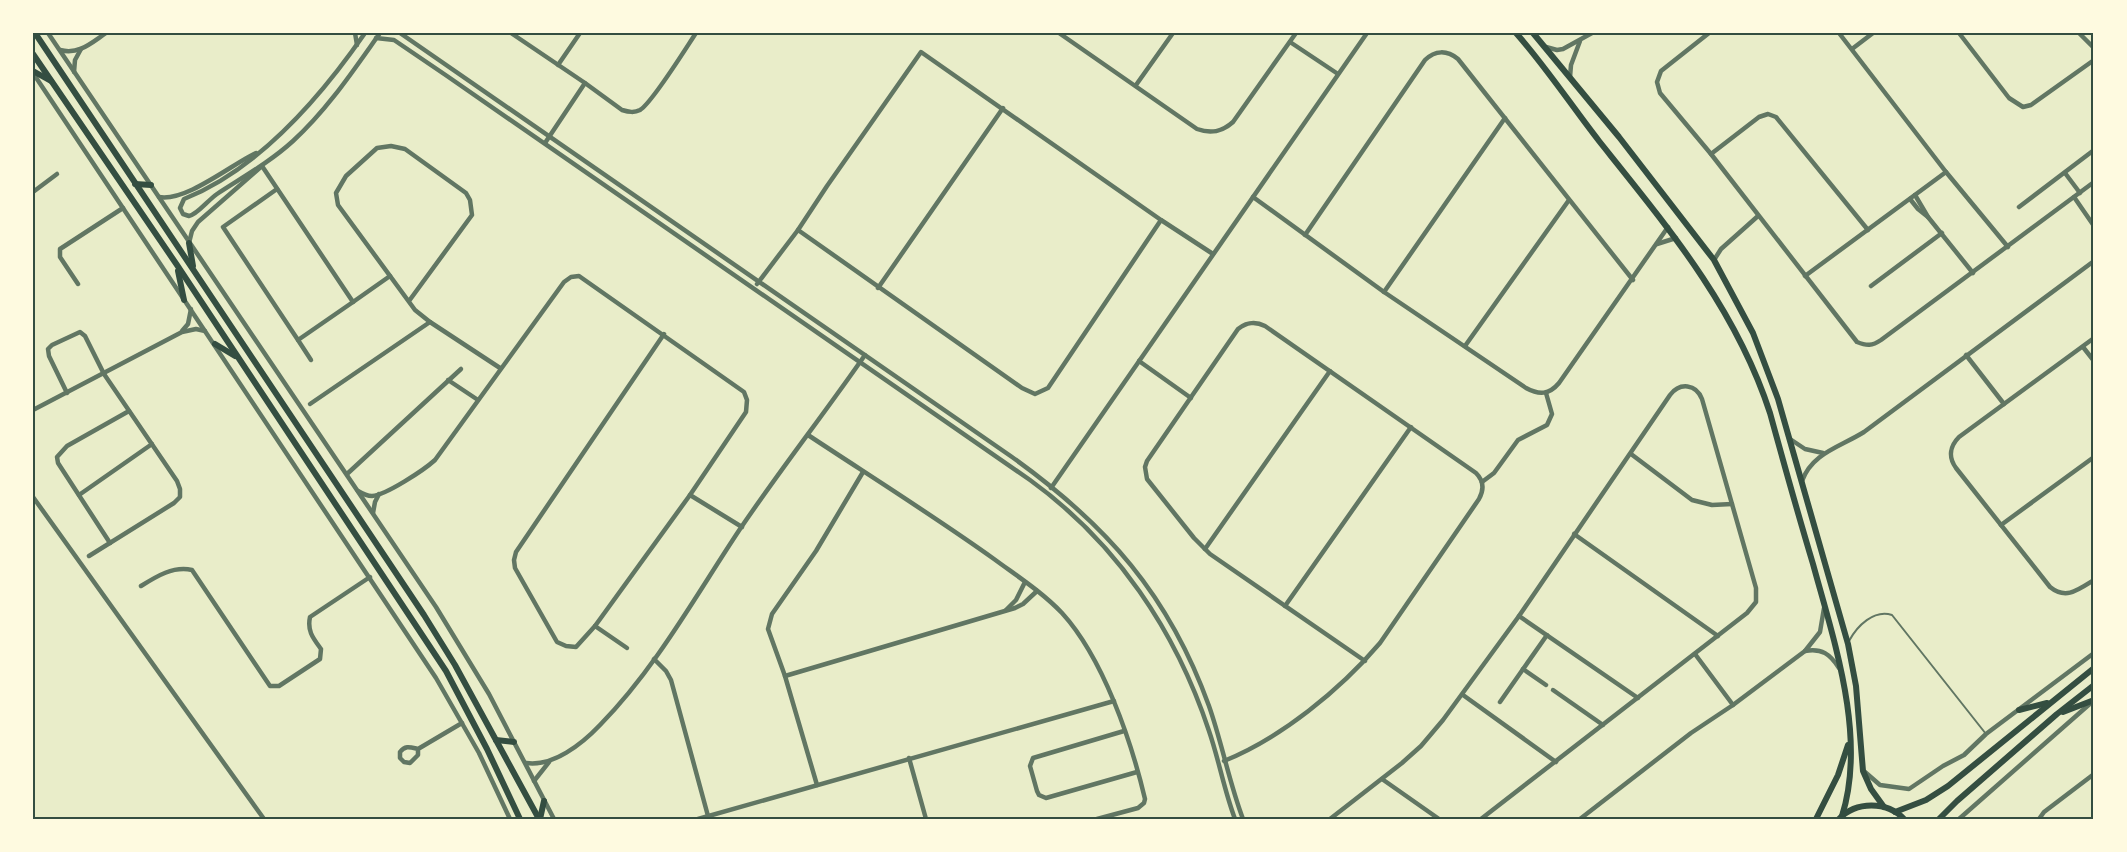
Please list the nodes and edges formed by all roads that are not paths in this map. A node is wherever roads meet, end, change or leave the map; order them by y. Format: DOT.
graph roads {
  1 [pos="35,33"];
  2 [pos="48,33"];
  3 [pos="106,33"];
  4 [pos="355,33"];
  5 [pos="365,33"];
  6 [pos="400,33"];
  7 [pos="511,33"];
  8 [pos="580,33"];
  9 [pos="696,33"];
  10 [pos="1059,33"];
  11 [pos="1173,33"];
  12 [pos="1296,33"];
  13 [pos="1367,33"];
  14 [pos="1516,33"];
  15 [pos="1533,33"];
  16 [pos="1592,33"];
  17 [pos="1709,33"];
  18 [pos="1839,33"];
  19 [pos="1873,33"];
  20 [pos="1959,33"];
  21 [pos="2080,33"];
  22 [pos="378,35"];
  23 [pos="1580,41"];
  24 [pos="1290,42"];
  25 [pos="357,45"];
  26 [pos="1546,47"];
  27 [pos="2094,48"];
  28 [pos="81,49"];
  29 [pos="1852,49"];
  30 [pos="59,50"];
  31 [pos="33,54"];
  32 [pos="2094,60"];
  33 [pos="558,65"];
  34 [pos="33,72"];
  35 [pos="74,72"];
  36 [pos="1338,74"];
  37 [pos="1570,77"];
  38 [pos="52,82"];
  39 [pos="585,83"];
  40 [pos="1136,85"];
  41 [pos="1003,108"];
  42 [pos="1505,118"];
  43 [pos="549,136"];
  44 [pos="545,143"];
  45 [pos="261,150"];
  46 [pos="2094,150"];
  47 [pos="1711,154"];
  48 [pos="262,166"];
  49 [pos="1946,172"];
  50 [pos="2065,173"];
  51 [pos="57,174"];
  52 [pos="2094,182"];
  53 [pos="135,184"];
  54 [pos="152,185"];
  55 [pos="277,189"];
  56 [pos="33,192"];
  57 [pos="2080,193"];
  58 [pos="159,196"];
  59 [pos="1253,197"];
  60 [pos="1912,197"];
  61 [pos="2074,197"];
  62 [pos="1569,200"];
  63 [pos="2019,207"];
  64 [pos="123,208"];
  65 [pos="1758,216"];
  66 [pos="1161,220"];
  67 [pos="2094,226"];
  68 [pos="1668,227"];
  69 [pos="798,230"];
  70 [pos="1868,230"];
  71 [pos="1942,233"];
  72 [pos="1305,235"];
  73 [pos="1676,238"];
  74 [pos="189,243"];
  75 [pos="1657,244"];
  76 [pos="2008,247"];
  77 [pos="1721,249"];
  78 [pos="1708,253"];
  79 [pos="1213,254"];
  80 [pos="1714,260"];
  81 [pos="2094,261"];
  82 [pos="177,265"];
  83 [pos="194,269"];
  84 [pos="1973,273"];
  85 [pos="390,276"];
  86 [pos="1805,276"];
  87 [pos="1633,280"];
  88 [pos="759,281"];
  89 [pos="78,284"];
  90 [pos="1871,286"];
  91 [pos="754,288"];
  92 [pos="878,288"];
  93 [pos="1384,292"];
  94 [pos="184,300"];
  95 [pos="409,301"];
  96 [pos="353,302"];
  97 [pos="191,309"];
  98 [pos="429,322"];
  99 [pos="206,331"];
  100 [pos="182,332"];
  101 [pos="664,334"];
  102 [pos="2094,338"];
  103 [pos="298,340"];
  104 [pos="215,344"];
  105 [pos="1465,346"];
  106 [pos="2083,347"];
  107 [pos="865,355"];
  108 [pos="1966,355"];
  109 [pos="237,357"];
  110 [pos="311,360"];
  111 [pos="1139,361"];
  112 [pos="2094,361"];
  113 [pos="860,362"];
  114 [pos="500,368"];
  115 [pos="460,369"];
  116 [pos="1330,371"];
  117 [pos="104,374"];
  118 [pos="448,380"];
  119 [pos="67,393"];
  120 [pos="1546,393"];
  121 [pos="1191,398"];
  122 [pos="478,400"];
  123 [pos="310,404"];
  124 [pos="2004,404"];
  125 [pos="33,410"];
  126 [pos="129,411"];
  127 [pos="1411,427"];
  128 [pos="808,435"];
  129 [pos="1790,439"];
  130 [pos="152,444"];
  131 [pos="1823,453"];
  132 [pos="1631,454"];
  133 [pos="2094,457"];
  134 [pos="864,472"];
  135 [pos="347,474"];
  136 [pos="1802,481"];
  137 [pos="1482,482"];
  138 [pos="1052,486"];
  139 [pos="358,491"];
  140 [pos="1047,493"];
  141 [pos="380,494"];
  142 [pos="79,495"];
  143 [pos="690,495"];
  144 [pos="33,497"];
  145 [pos="1732,504"];
  146 [pos="374,513"];
  147 [pos="2001,525"];
  148 [pos="742,527"];
  149 [pos="1574,534"];
  150 [pos="110,543"];
  151 [pos="1205,549"];
  152 [pos="89,556"];
  153 [pos="370,577"];
  154 [pos="2094,580"];
  155 [pos="1025,582"];
  156 [pos="141,586"];
  157 [pos="1037,591"];
  158 [pos="1824,605"];
  159 [pos="1285,606"];
  160 [pos="1006,610"];
  161 [pos="1518,616"];
  162 [pos="595,626"];
  163 [pos="1547,635"];
  164 [pos="1718,636"];
  165 [pos="1848,644"];
  166 [pos="627,648"];
  167 [pos="1804,651"];
  168 [pos="2094,653"];
  169 [pos="1695,654"];
  170 [pos="654,659"];
  171 [pos="1365,661"];
  172 [pos="2094,668"];
  173 [pos="1523,669"];
  174 [pos="1841,671"];
  175 [pos="786,676"];
  176 [pos="1546,685"];
  177 [pos="2094,685"];
  178 [pos="1553,690"];
  179 [pos="1463,695"];
  180 [pos="1638,698"];
  181 [pos="2094,700"];
  182 [pos="1114,701"];
  183 [pos="1500,702"];
  184 [pos="2051,702"];
  185 [pos="1734,705"];
  186 [pos="2019,710"];
  187 [pos="2056,714"];
  188 [pos="462,723"];
  189 [pos="1604,725"];
  190 [pos="1124,731"];
  191 [pos="1986,734"];
  192 [pos="1850,738"];
  193 [pos="496,740"];
  194 [pos="514,742"];
  195 [pos="418,749"];
  196 [pos="909,758"];
  197 [pos="550,761"];
  198 [pos="1225,761"];
  199 [pos="1556,762"];
  200 [pos="526,763"];
  201 [pos="1218,764"];
  202 [pos="1137,771"];
  203 [pos="1863,771"];
  204 [pos="2094,774"];
  205 [pos="1382,779"];
  206 [pos="534,781"];
  207 [pos="817,785"];
  208 [pos="544,801"];
  209 [pos="1884,807"];
  210 [pos="1895,812"];
  211 [pos="1587,814"];
  212 [pos="708,816"];
  213 [pos="1840,817"];
  214 [pos="264,819"];
  215 [pos="510,819"];
  216 [pos="520,819"];
  217 [pos="539,819"];
  218 [pos="554,819"];
  219 [pos="698,819"];
  220 [pos="926,819"];
  221 [pos="1097,819"];
  222 [pos="1235,819"];
  223 [pos="1243,819"];
  224 [pos="1330,819"];
  225 [pos="1439,819"];
  226 [pos="1481,819"];
  227 [pos="1580,819"];
  228 [pos="1590,819"];
  229 [pos="1816,819"];
  230 [pos="1904,819"];
  231 [pos="1940,819"];
  232 [pos="1959,819"];
  233 [pos="2039,819"];
  1 -- 53 [label="main road"];
  2 -- 30 [label="street"];
  3 -- 28 [label="street"];
  4 -- 25 [label="street"];
  5 -- 25 [label="street"];
  6 -- 43 [label="street"];
  7 -- 33 [label="street"];
  8 -- 33 [label="street"];
  9 -- 39 [label="street"];
  10 -- 40 [label="street"];
  11 -- 40 [label="street"];
  12 -- 24 [label="street"];
  13 -- 36 [label="street"];
  14 -- 68 [label="main road"];
  15 -- 26 [label="main road"];
  16 -- 23 [label="street"];
  17 -- 47 [label="street"];
  18 -- 29 [label="street"];
  19 -- 29 [label="street"];
  20 -- 32 [label="street"];
  21 -- 27 [label="street"];
  22 -- 44 [label="street"];
  22 -- 48 [label="street"];
  23 -- 26 [label="street"];
  23 -- 37 [label="street"];
  24 -- 36 [label="street"];
  24 -- 40 [label="street"];
  25 -- 45 [label="street"];
  26 -- 37 [label="main road"];
  28 -- 30 [label="street"];
  28 -- 35 [label="street"];
  29 -- 49 [label="street"];
  30 -- 35 [label="street"];
  31 -- 38 [label="main road"];
  33 -- 39 [label="street"];
  34 -- 38 [label="main road"];
  34 -- 64 [label="street"];
  35 -- 54 [label="street"];
  36 -- 59 [label="street"];
  37 -- 78 [label="main road"];
  38 -- 82 [label="main road"];
  39 -- 43 [label="street"];
  41 -- 66 [label="street"];
  41 -- 69 [label="street"];
  41 -- 92 [label="street"];
  42 -- 62 [label="street"];
  42 -- 72 [label="street"];
  42 -- 93 [label="street"];
  43 -- 44 [label="street"];
  43 -- 88 [label="street"];
  44 -- 91 [label="street"];
  45 -- 48 [label="street"];
  45 -- 58 [label="street"];
  46 -- 50 [label="street"];
  47 -- 65 [label="street"];
  47 -- 70 [label="street"];
  48 -- 55 [label="street"];
  48 -- 74 [label="street"];
  49 -- 60 [label="street"];
  49 -- 76 [label="street"];
  50 -- 57 [label="street"];
  50 -- 63 [label="street"];
  51 -- 56 [label="street"];
  52 -- 57 [label="street"];
  53 -- 54 [label="main road"];
  53 -- 83 [label="main road"];
  54 -- 58 [label="street"];
  55 -- 96 [label="street"];
  55 -- 103 [label="street"];
  57 -- 61 [label="street"];
  58 -- 74 [label="street"];
  59 -- 72 [label="street"];
  59 -- 79 [label="street"];
  60 -- 70 [label="street"];
  60 -- 71 [label="street"];
  61 -- 67 [label="street"];
  61 -- 76 [label="street"];
  62 -- 87 [label="street"];
  62 -- 105 [label="street"];
  64 -- 89 [label="street"];
  64 -- 94 [label="street"];
  65 -- 77 [label="street"];
  65 -- 86 [label="street"];
  66 -- 79 [label="street"];
  66 -- 92 [label="street"];
  68 -- 73 [label="main road"];
  68 -- 75 [label="street"];
  69 -- 88 [label="street"];
  69 -- 92 [label="street"];
  70 -- 86 [label="street"];
  71 -- 84 [label="street"];
  71 -- 90 [label="street"];
  72 -- 93 [label="street"];
  73 -- 75 [label="street"];
  73 -- 158 [label="main road"];
  74 -- 83 [label="main road"];
  74 -- 135 [label="street"];
  75 -- 87 [label="street"];
  76 -- 84 [label="street"];
  77 -- 78 [label="street"];
  77 -- 80 [label="street"];
  78 -- 80 [label="main road"];
  79 -- 111 [label="street"];
  80 -- 129 [label="main road"];
  81 -- 108 [label="street"];
  82 -- 94 [label="main road"];
  82 -- 109 [label="main road"];
  83 -- 193 [label="main road"];
  84 -- 86 [label="street"];
  85 -- 95 [label="street"];
  85 -- 95 [label="street"];
  85 -- 96 [label="street"];
  87 -- 120 [label="street"];
  88 -- 91 [label="street"];
  88 -- 107 [label="street"];
  91 -- 113 [label="street"];
  93 -- 105 [label="street"];
  94 -- 97 [label="street"];
  95 -- 98 [label="street"];
  96 -- 103 [label="street"];
  97 -- 99 [label="street"];
  97 -- 100 [label="street"];
  98 -- 114 [label="street"];
  98 -- 123 [label="street"];
  99 -- 100 [label="street"];
  99 -- 104 [label="street"];
  100 -- 117 [label="street"];
  101 -- 114 [label="street"];
  101 -- 143 [label="street"];
  101 -- 162 [label="street"];
  102 -- 106 [label="street"];
  103 -- 110 [label="street"];
  104 -- 109 [label="main road"];
  104 -- 153 [label="street"];
  105 -- 120 [label="street"];
  106 -- 112 [label="street"];
  106 -- 124 [label="street"];
  107 -- 113 [label="street"];
  107 -- 138 [label="street"];
  108 -- 124 [label="street"];
  108 -- 131 [label="street"];
  109 -- 216 [label="main road"];
  111 -- 121 [label="street"];
  111 -- 138 [label="street"];
  113 -- 128 [label="street"];
  113 -- 140 [label="street"];
  114 -- 122 [label="street"];
  115 -- 118 [label="street"];
  116 -- 121 [label="street"];
  116 -- 127 [label="street"];
  116 -- 151 [label="street"];
  117 -- 119 [label="street"];
  117 -- 119 [label="street"];
  117 -- 126 [label="street"];
  118 -- 122 [label="street"];
  118 -- 135 [label="street"];
  119 -- 125 [label="street"];
  120 -- 137 [label="street"];
  121 -- 151 [label="street"];
  122 -- 141 [label="street"];
  124 -- 147 [label="street"];
  126 -- 130 [label="street"];
  126 -- 142 [label="street"];
  127 -- 137 [label="street"];
  127 -- 159 [label="street"];
  128 -- 134 [label="street"];
  128 -- 148 [label="street"];
  129 -- 131 [label="street"];
  129 -- 136 [label="main road"];
  130 -- 142 [label="street"];
  130 -- 150 [label="street"];
  131 -- 136 [label="street"];
  132 -- 145 [label="street"];
  132 -- 145 [label="street"];
  132 -- 149 [label="street"];
  133 -- 147 [label="street"];
  134 -- 155 [label="street"];
  134 -- 175 [label="street"];
  135 -- 139 [label="street"];
  136 -- 165 [label="main road"];
  137 -- 171 [label="street"];
  138 -- 140 [label="street"];
  138 -- 198 [label="street"];
  139 -- 141 [label="street"];
  139 -- 146 [label="street"];
  140 -- 201 [label="street"];
  141 -- 146 [label="street"];
  142 -- 150 [label="street"];
  143 -- 148 [label="street"];
  143 -- 162 [label="street"];
  144 -- 214 [label="street"];
  145 -- 164 [label="street"];
  146 -- 194 [label="street"];
  147 -- 154 [label="street"];
  148 -- 170 [label="street"];
  149 -- 161 [label="street"];
  149 -- 164 [label="street"];
  150 -- 152 [label="street"];
  151 -- 159 [label="street"];
  153 -- 156 [label="street"];
  153 -- 188 [label="street"];
  155 -- 157 [label="street"];
  155 -- 160 [label="street"];
  157 -- 160 [label="street"];
  157 -- 182 [label="street"];
  158 -- 167 [label="street"];
  158 -- 174 [label="main road"];
  159 -- 171 [label="street"];
  160 -- 175 [label="street"];
  161 -- 163 [label="street"];
  161 -- 179 [label="street"];
  162 -- 166 [label="street"];
  163 -- 173 [label="street"];
  163 -- 180 [label="street"];
  164 -- 169 [label="street"];
  165 -- 191 [label="lane"];
  165 -- 203 [label="main road"];
  167 -- 174 [label="street"];
  167 -- 185 [label="street"];
  168 -- 186 [label="street"];
  169 -- 180 [label="street"];
  169 -- 185 [label="street"];
  170 -- 197 [label="street"];
  170 -- 212 [label="street"];
  171 -- 198 [label="street"];
  172 -- 184 [label="main road"];
  173 -- 176 [label="street"];
  173 -- 183 [label="street"];
  174 -- 192 [label="main road"];
  175 -- 207 [label="street"];
  177 -- 187 [label="main road"];
  178 -- 189 [label="street"];
  179 -- 199 [label="street"];
  179 -- 205 [label="street"];
  180 -- 189 [label="street"];
  181 -- 187 [label="main road"];
  181 -- 232 [label="street"];
  182 -- 190 [label="street"];
  182 -- 196 [label="street"];
  184 -- 186 [label="main road"];
  184 -- 210 [label="main road"];
  185 -- 211 [label="street"];
  186 -- 191 [label="street"];
  187 -- 231 [label="main road"];
  188 -- 195 [label="street"];
  188 -- 215 [label="street"];
  189 -- 199 [label="street"];
  190 -- 202 [label="street"];
  190 -- 202 [label="street"];
  191 -- 203 [label="street"];
  192 -- 213 [label="main road"];
  192 -- 229 [label="main road"];
  193 -- 194 [label="main road"];
  193 -- 217 [label="main road"];
  194 -- 200 [label="street"];
  196 -- 207 [label="street"];
  196 -- 220 [label="street"];
  197 -- 200 [label="street"];
  197 -- 206 [label="street"];
  198 -- 201 [label="street"];
  198 -- 223 [label="street"];
  199 -- 226 [label="street"];
  200 -- 206 [label="street"];
  201 -- 222 [label="street"];
  202 -- 221 [label="street"];
  203 -- 209 [label="main road"];
  204 -- 233 [label="street"];
  205 -- 224 [label="street"];
  205 -- 225 [label="street"];
  206 -- 208 [label="street"];
  207 -- 212 [label="street"];
  208 -- 217 [label="main road"];
  208 -- 218 [label="street"];
  209 -- 210 [label="main road"];
  209 -- 213 [label="main road"];
  210 -- 230 [label="main road"];
  211 -- 227 [label="street"];
  211 -- 228 [label="street"];
  212 -- 219 [label="street"];
}
